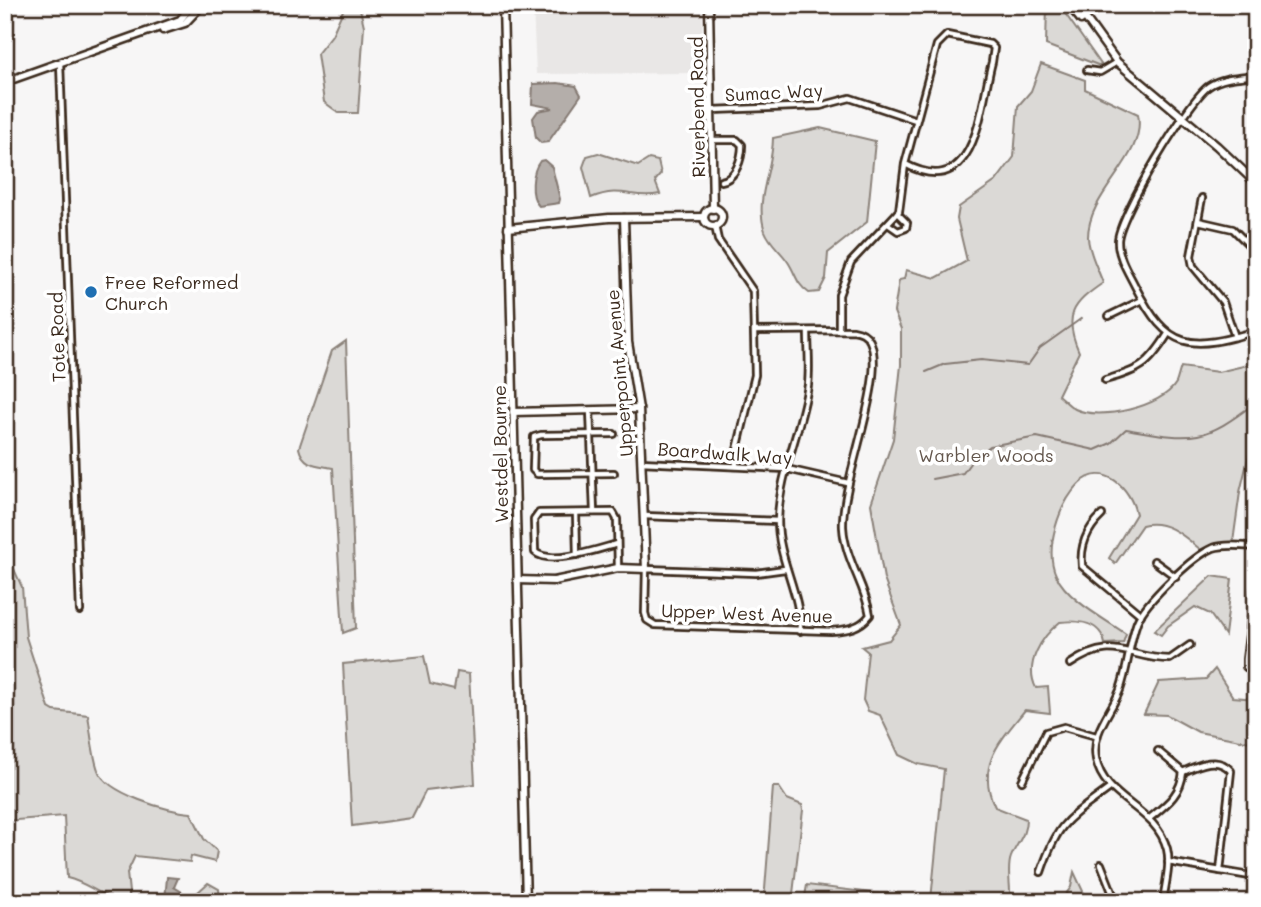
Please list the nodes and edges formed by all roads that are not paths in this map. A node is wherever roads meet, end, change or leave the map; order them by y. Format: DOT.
graph roads {
  1 [pos="192,5"];
  2 [pos="202,5"];
  3 [pos="272,5"];
  4 [pos="291,5"];
  5 [pos="503,5"];
  6 [pos="709,5"];
  7 [pos="1069,5"];
  8 [pos="1076,5"];
  9 [pos="141,34"];
  10 [pos="1098,40"];
  11 [pos="1116,62"];
  12 [pos="60,63"];
  13 [pos="1087,69"];
  14 [pos="1256,75"];
  15 [pos="5,82"];
  16 [pos="712,110"];
  17 [pos="916,120"];
  18 [pos="1183,120"];
  19 [pos="712,140"];
  20 [pos="905,164"];
  21 [pos="721,181"];
  22 [pos="1256,183"];
  23 [pos="1202,198"];
  24 [pos="713,209"];
  25 [pos="897,213"];
  26 [pos="705,217"];
  27 [pos="624,218"];
  28 [pos="1198,221"];
  29 [pos="888,224"];
  30 [pos="715,226"];
  31 [pos="509,228"];
  32 [pos="1256,252"];
  33 [pos="1142,300"];
  34 [pos="1110,316"];
  35 [pos="839,330"];
  36 [pos="755,331"];
  37 [pos="808,331"];
  38 [pos="1256,331"];
  39 [pos="1168,334"];
  40 [pos="1235,337"];
  41 [pos="1105,380"];
  42 [pos="639,409"];
  43 [pos="590,410"];
  44 [pos="513,412"];
  45 [pos="614,434"];
  46 [pos="591,435"];
  47 [pos="641,462"];
  48 [pos="736,466"];
  49 [pos="787,469"];
  50 [pos="614,473"];
  51 [pos="592,474"];
  52 [pos="848,483"];
  53 [pos="594,512"];
  54 [pos="576,513"];
  55 [pos="1101,515"];
  56 [pos="644,516"];
  57 [pos="778,521"];
  58 [pos="617,544"];
  59 [pos="1256,547"];
  60 [pos="578,555"];
  61 [pos="1154,561"];
  62 [pos="618,568"];
  63 [pos="646,569"];
  64 [pos="785,569"];
  65 [pos="1176,577"];
  66 [pos="1256,578"];
  67 [pos="517,580"];
  68 [pos="80,611"];
  69 [pos="1141,615"];
  70 [pos="800,631"];
  71 [pos="1190,645"];
  72 [pos="1130,650"];
  73 [pos="1070,664"];
  74 [pos="1256,674"];
  75 [pos="1096,736"];
  76 [pos="1158,751"];
  77 [pos="1183,772"];
  78 [pos="1022,781"];
  79 [pos="1110,788"];
  80 [pos="1150,818"];
  81 [pos="1168,862"];
  82 [pos="1101,864"];
  83 [pos="1220,871"];
  84 [pos="1041,872"];
  85 [pos="1256,877"];
  86 [pos="526,902"];
  87 [pos="1116,902"];
  88 [pos="1163,902"];
  1 -- 9 [label="main road"];
  2 -- 9 [label="main road"];
  3 -- 4 [label="main road"];
  5 -- 31 [label="main road, Westdel Bourne"];
  6 -- 16 [label="main road, Riverbend Road"];
  7 -- 10 [label="main road"];
  8 -- 10 [label="main road"];
  9 -- 12 [label="main road"];
  10 -- 11 [label="main road"];
  11 -- 13 [label="street"];
  11 -- 18 [label="main road"];
  12 -- 15 [label="main road"];
  12 -- 68 [label="street, Tote Road"];
  14 -- 18 [label="street"];
  16 -- 17 [label="street, Sumac Way"];
  16 -- 19 [label="main road, Riverbend Road"];
  17 -- 20 [label="street"];
  17 -- 20 [label="street"];
  18 -- 22 [label="main road"];
  18 -- 33 [label="street"];
  19 -- 21 [label="street"];
  19 -- 24 [label="main road, Riverbend Road"];
  20 -- 25 [label="street"];
  23 -- 28 [label="street"];
  24 -- 26 [label="main road"];
  24 -- 30 [label="main road"];
  25 -- 29 [label="street"];
  25 -- 29 [label="street"];
  26 -- 27 [label="main road"];
  26 -- 30 [label="main road"];
  27 -- 31 [label="main road"];
  27 -- 42 [label="main road, Upperpoint Avenue"];
  28 -- 32 [label="street"];
  28 -- 40 [label="street"];
  29 -- 35 [label="street"];
  30 -- 36 [label="street"];
  31 -- 44 [label="main road, Westdel Bourne"];
  33 -- 34 [label="street"];
  33 -- 39 [label="street"];
  35 -- 37 [label="street, Upper West Avenue"];
  35 -- 52 [label="street, Upper West Avenue"];
  36 -- 37 [label="street, Upper West Avenue"];
  36 -- 48 [label="street"];
  37 -- 49 [label="street"];
  38 -- 40 [label="street"];
  39 -- 40 [label="street"];
  39 -- 41 [label="street"];
  42 -- 43 [label="main road"];
  42 -- 47 [label="main road, Upperpoint Avenue"];
  43 -- 44 [label="main road"];
  43 -- 46 [label="street"];
  44 -- 67 [label="main road, Westdel Bourne"];
  45 -- 46 [label="street"];
  46 -- 51 [label="street"];
  46 -- 51 [label="street"];
  47 -- 48 [label="street, Boardwalk Way"];
  47 -- 56 [label="main road, Upperpoint Avenue"];
  48 -- 49 [label="street, Boardwalk Way"];
  49 -- 52 [label="street, Boardwalk Way"];
  49 -- 57 [label="street"];
  50 -- 51 [label="street"];
  51 -- 53 [label="street"];
  52 -- 70 [label="street, Upper West Avenue"];
  53 -- 54 [label="street"];
  53 -- 58 [label="street"];
  54 -- 60 [label="street"];
  54 -- 60 [label="street"];
  55 -- 69 [label="street"];
  56 -- 57 [label="street"];
  56 -- 63 [label="main road, Upperpoint Avenue"];
  57 -- 64 [label="street"];
  58 -- 60 [label="street"];
  58 -- 62 [label="street"];
  59 -- 65 [label="street"];
  61 -- 65 [label="street"];
  62 -- 63 [label="main road"];
  62 -- 67 [label="main road"];
  63 -- 64 [label="street"];
  63 -- 70 [label="street, Upper West Avenue"];
  64 -- 70 [label="street"];
  65 -- 69 [label="street"];
  66 -- 74 [label="street"];
  67 -- 86 [label="main road, Westdel Bourne"];
  69 -- 72 [label="street"];
  71 -- 72 [label="street"];
  72 -- 73 [label="street"];
  72 -- 75 [label="street"];
  75 -- 78 [label="street"];
  75 -- 79 [label="street"];
  76 -- 77 [label="street"];
  77 -- 80 [label="street"];
  77 -- 83 [label="street"];
  79 -- 80 [label="street"];
  79 -- 84 [label="street"];
  80 -- 81 [label="street"];
  81 -- 83 [label="street"];
  81 -- 88 [label="street"];
  82 -- 87 [label="street"];
  83 -- 85 [label="street"];
}
